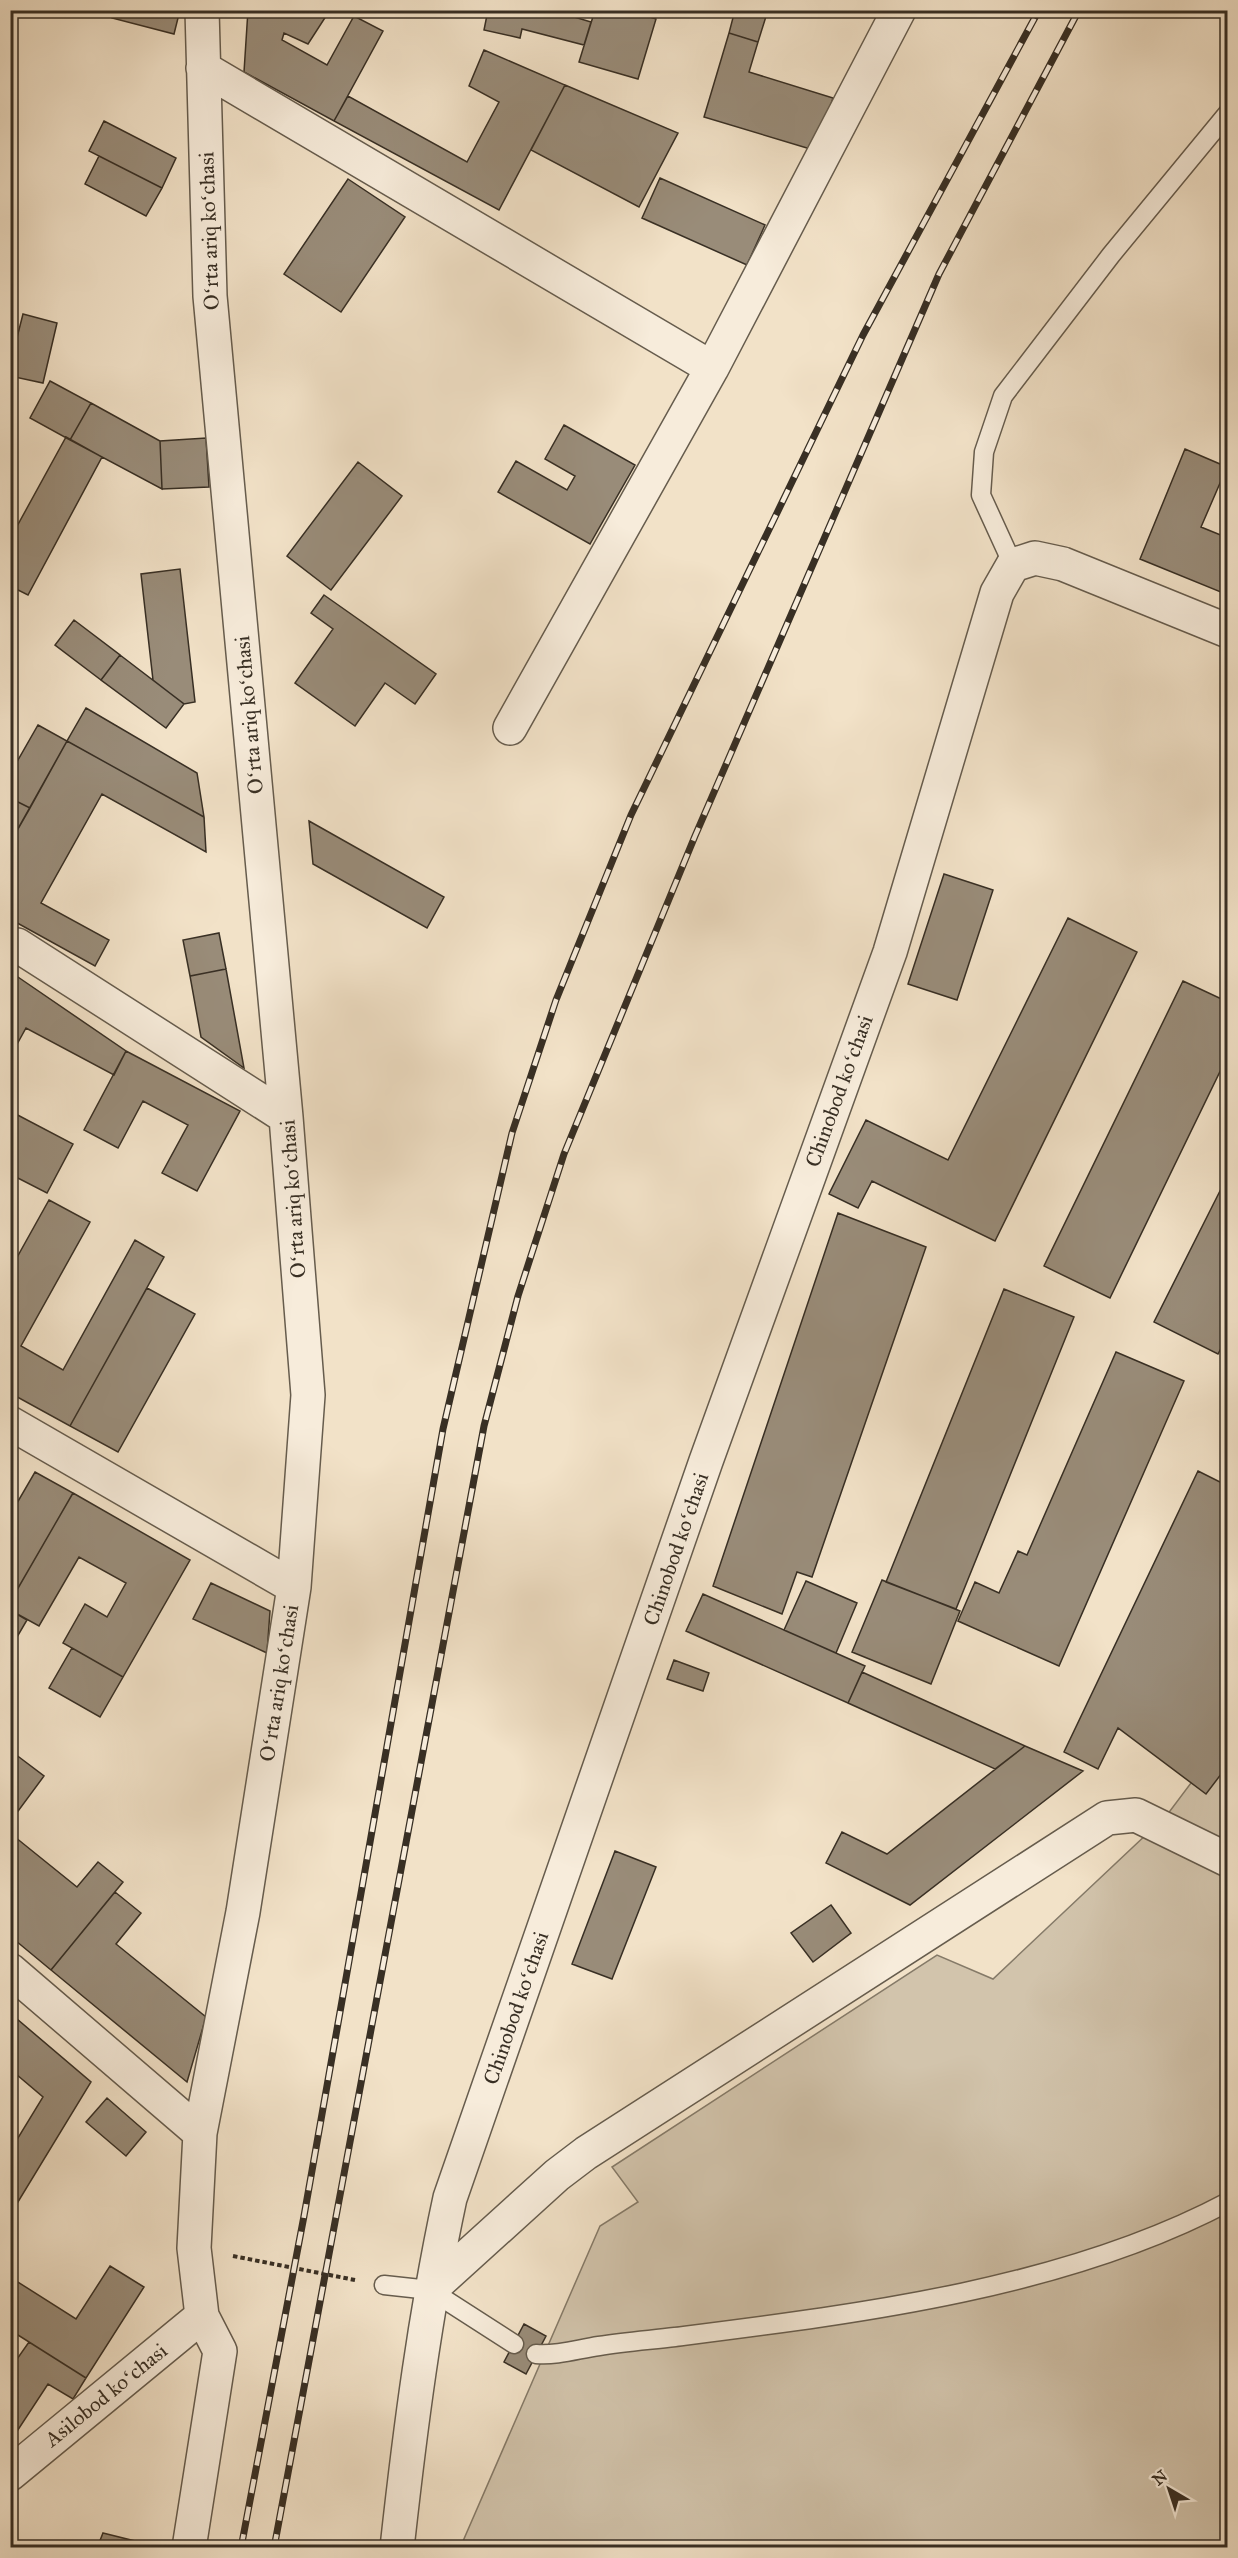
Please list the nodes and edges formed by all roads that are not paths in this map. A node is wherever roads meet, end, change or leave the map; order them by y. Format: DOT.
graph roads {
  1 [pos="201,10"];
  2 [pos="900,10"];
  3 [pos="203,68"];
  4 [pos="1227,113"];
  5 [pos="712,368"];
  6 [pos="1013,565"];
  7 [pos="1227,631"];
  8 [pos="510,728"];
  9 [pos="17,945"];
  10 [pos="286,1117"];
  11 [pos="10,1423"];
  12 [pos="294,1587"];
  13 [pos="1227,1860"];
  14 [pos="10,1970"];
  15 [pos="200,2133"];
  16 [pos="1227,2202"];
  17 [pos="384,2284"];
  18 [pos="430,2290"];
  19 [pos="202,2316"];
  20 [pos="514,2344"];
  21 [pos="536,2354"];
  22 [pos="10,2474"];
  23 [pos="189,2547"];
  24 [pos="397,2547"];
  1 -- 3 [label="street, Oʻrta ariq koʻchasi"];
  2 -- 5 [label="street"];
  3 -- 5 [label="street"];
  3 -- 10 [label="street, Oʻrta ariq koʻchasi"];
  4 -- 6 [label="lane"];
  5 -- 8 [label="street"];
  6 -- 7 [label="street"];
  6 -- 18 [label="street, Chinobod koʻchasi"];
  9 -- 10 [label="street"];
  10 -- 12 [label="street, Oʻrta ariq koʻchasi"];
  11 -- 12 [label="street"];
  12 -- 15 [label="street, Oʻrta ariq koʻchasi"];
  13 -- 18 [label="street"];
  14 -- 15 [label="street"];
  15 -- 19 [label="street"];
  16 -- 21 [label="lane"];
  17 -- 18 [label="lane"];
  18 -- 20 [label="lane"];
  18 -- 24 [label="street, Chinobod koʻchasi"];
  19 -- 22 [label="street, Asilobod koʻchasi"];
  19 -- 23 [label="street"];
}
